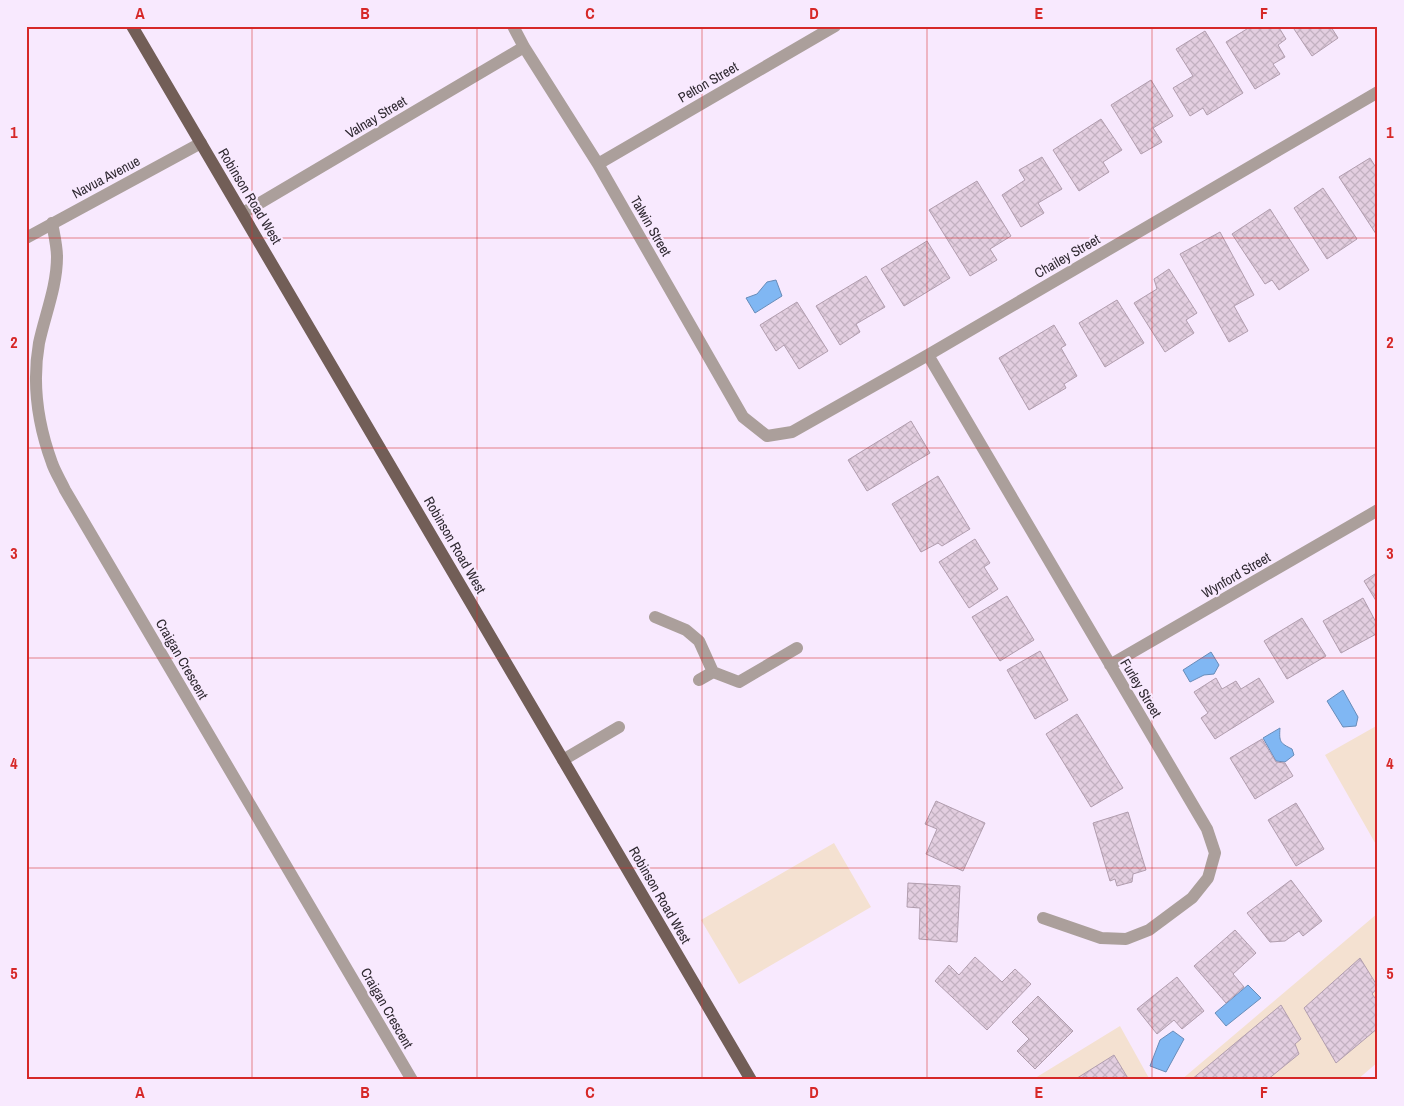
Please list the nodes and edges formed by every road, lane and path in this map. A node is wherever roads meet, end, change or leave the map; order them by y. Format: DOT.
graph roads {
  1 [pos="132,26"];
  2 [pos="513,26"];
  3 [pos="834,26"];
  4 [pos="524,47"];
  5 [pos="1378,92"];
  6 [pos="201,143"];
  7 [pos="598,164"];
  8 [pos="243,213"];
  9 [pos="52,223"];
  10 [pos="26,238"];
  11 [pos="928,355"];
  12 [pos="767,436"];
  13 [pos="1378,510"];
  14 [pos="655,617"];
  15 [pos="798,648"];
  16 [pos="1110,665"];
  17 [pos="713,672"];
  18 [pos="699,680"];
  19 [pos="620,727"];
  20 [pos="563,760"];
  21 [pos="1043,918"];
  22 [pos="412,1080"];
  23 [pos="751,1080"];
  1 -- 6 [label="main road, Robinson Road West"];
  2 -- 4 [label="street, Talwin Street"];
  3 -- 7 [label="street, Pelton Street"];
  4 -- 7 [label="street, Talwin Street"];
  4 -- 8 [label="street, Valnay Street"];
  5 -- 11 [label="street, Chailey Street"];
  6 -- 8 [label="main road, Robinson Road West"];
  6 -- 9 [label="street, Navua Avenue"];
  7 -- 12 [label="street, Talwin Street"];
  8 -- 20 [label="main road, Robinson Road West"];
  9 -- 10 [label="street, Navua Avenue"];
  9 -- 22 [label="street, Craigan Crescent"];
  11 -- 12 [label="street, Chailey Street"];
  11 -- 16 [label="street, Furley Street"];
  13 -- 16 [label="street, Wynford Street"];
  14 -- 17 [label="street"];
  15 -- 17 [label="street"];
  16 -- 21 [label="street, Furley Street"];
  17 -- 18 [label="street"];
  19 -- 20 [label="street"];
  20 -- 23 [label="main road, Robinson Road West"];
}
